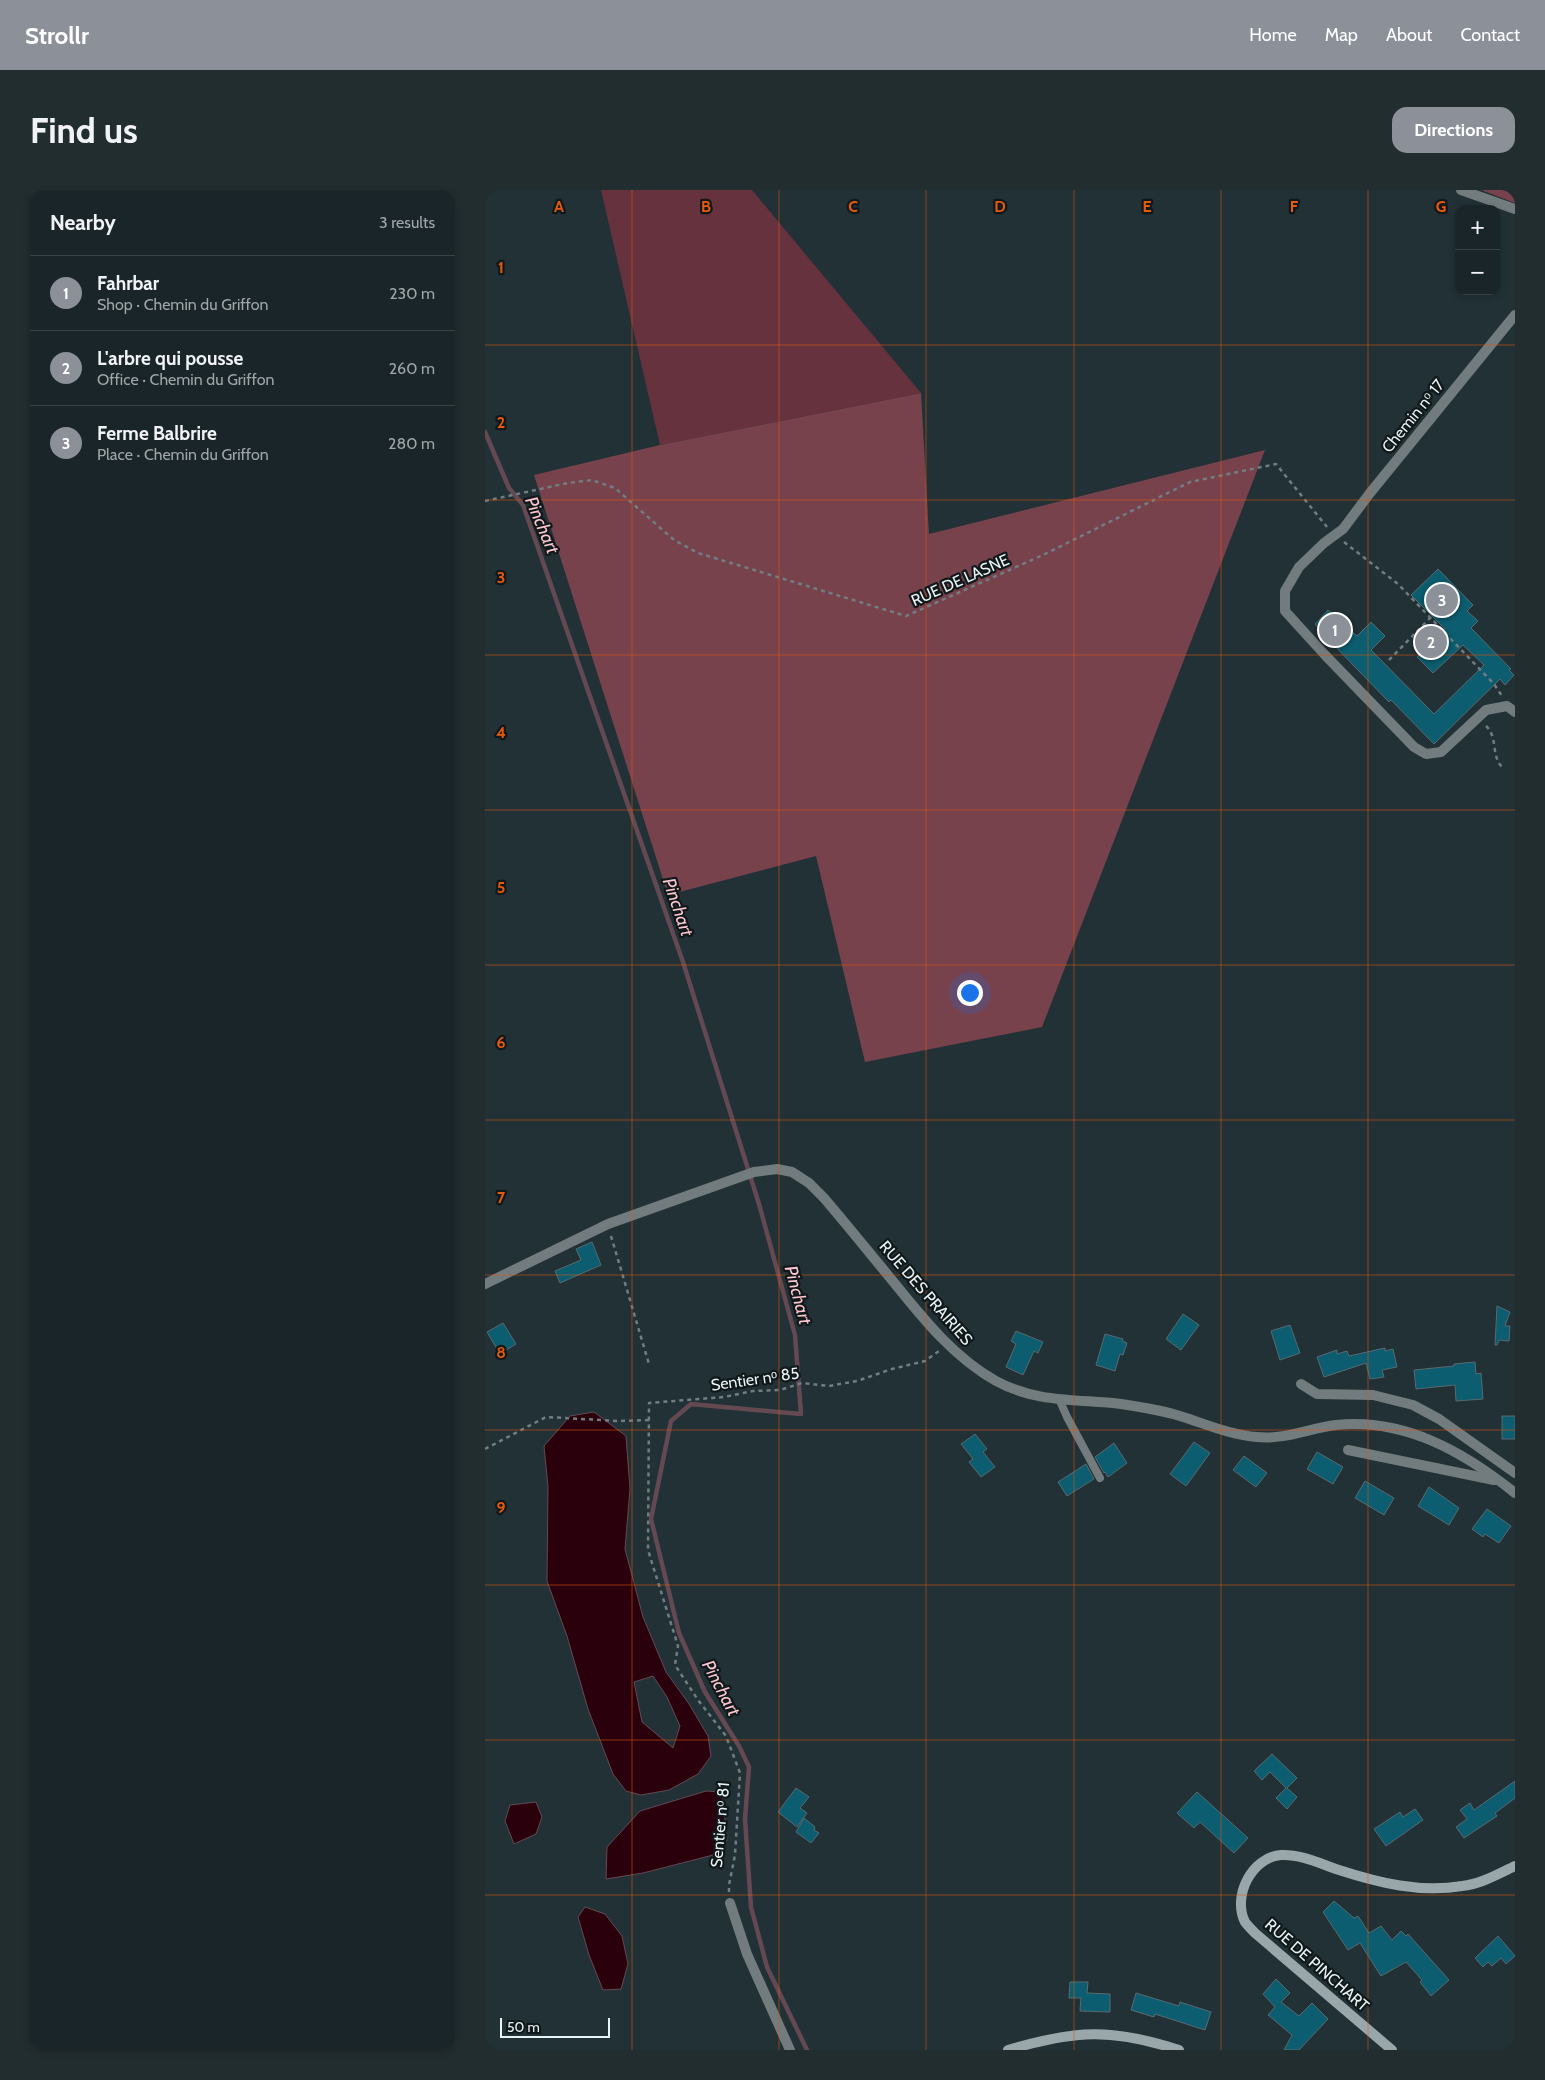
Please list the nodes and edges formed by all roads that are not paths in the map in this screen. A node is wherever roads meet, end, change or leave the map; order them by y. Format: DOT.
graph roads {
  1 [pos="1461,190"];
  2 [pos="1515,209"];
  3 [pos="1515,315"];
  4 [pos="1511,709"];
  5 [pos="485,1284"];
  6 [pos="1301,1384"];
  7 [pos="1060,1401"];
  8 [pos="1348,1450"];
  9 [pos="1515,1473"];
  10 [pos="1101,1478"];
  11 [pos="1500,1481"];
  12 [pos="1515,1493"];
  13 [pos="1515,1866"];
  14 [pos="730,1903"];
  15 [pos="1039,2046"];
  16 [pos="790,2050"];
  17 [pos="1007,2050"];
  18 [pos="1179,2050"];
  19 [pos="1392,2050"];
  1 -- 2 [label="street"];
  3 -- 4 [label="street, Chemin nᵒ 17"];
  5 -- 7 [label="street, RUE DES PRAIRIES"];
  6 -- 9 [label="street"];
  7 -- 10 [label="lane"];
  7 -- 11 [label="street, RUE DES PRAIRIES"];
  8 -- 11 [label="street"];
  11 -- 12 [label="street, RUE DES PRAIRIES"];
  13 -- 19 [label="main road, RUE DE PINCHART"];
  14 -- 16 [label="street"];
  15 -- 17 [label="main road"];
  15 -- 18 [label="main road"];
}
